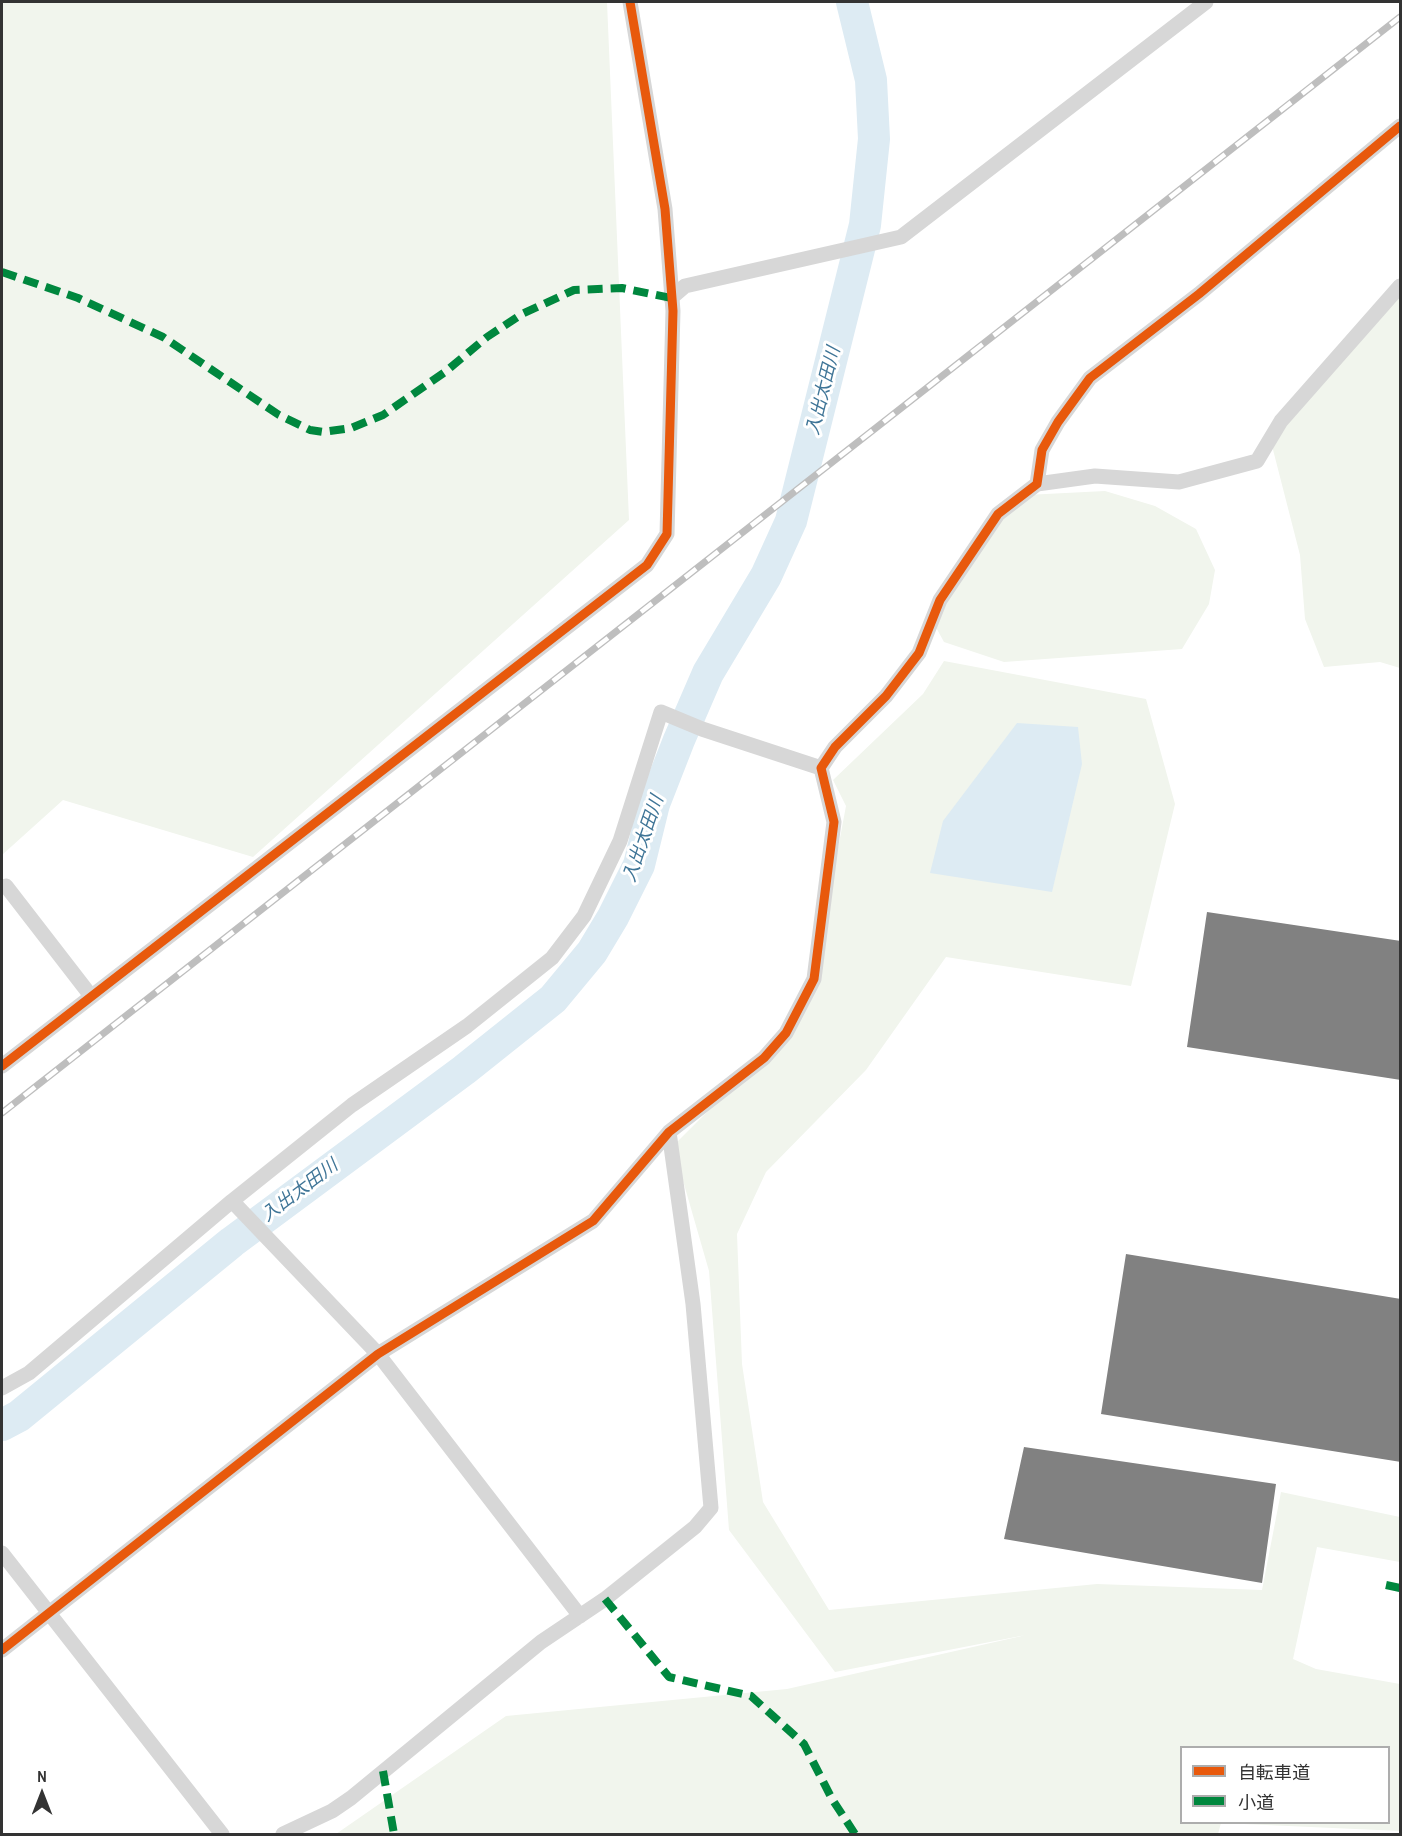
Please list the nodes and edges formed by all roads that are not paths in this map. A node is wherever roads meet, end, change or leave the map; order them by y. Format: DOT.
graph roads {
  1 [pos="630,2"];
  2 [pos="1206,2"];
  3 [pos="1401,126"];
  4 [pos="1401,286"];
  5 [pos="671,298"];
  6 [pos="1037,484"];
  7 [pos="821,768"];
  8 [pos="6,886"];
  9 [pos="91,996"];
  10 [pos="2,1066"];
  11 [pos="669,1132"];
  12 [pos="232,1201"];
  13 [pos="378,1354"];
  14 [pos="2,1388"];
  15 [pos="2,1553"];
  16 [pos="48,1613"];
  17 [pos="580,1616"];
  18 [pos="2,1650"];
  19 [pos="222,1834"];
  20 [pos="283,1834"];
  1 -- 5 [label="street"];
  2 -- 5 [label="street"];
  3 -- 6 [label="street"];
  4 -- 6 [label="street"];
  5 -- 9 [label="street"];
  6 -- 7 [label="street"];
  7 -- 11 [label="street"];
  7 -- 12 [label="street"];
  8 -- 9 [label="street"];
  9 -- 10 [label="street"];
  11 -- 13 [label="street"];
  11 -- 17 [label="street"];
  12 -- 13 [label="street"];
  12 -- 14 [label="street"];
  13 -- 16 [label="street"];
  13 -- 17 [label="street"];
  15 -- 16 [label="street"];
  16 -- 18 [label="street"];
  16 -- 19 [label="street"];
  17 -- 20 [label="street"];
}
